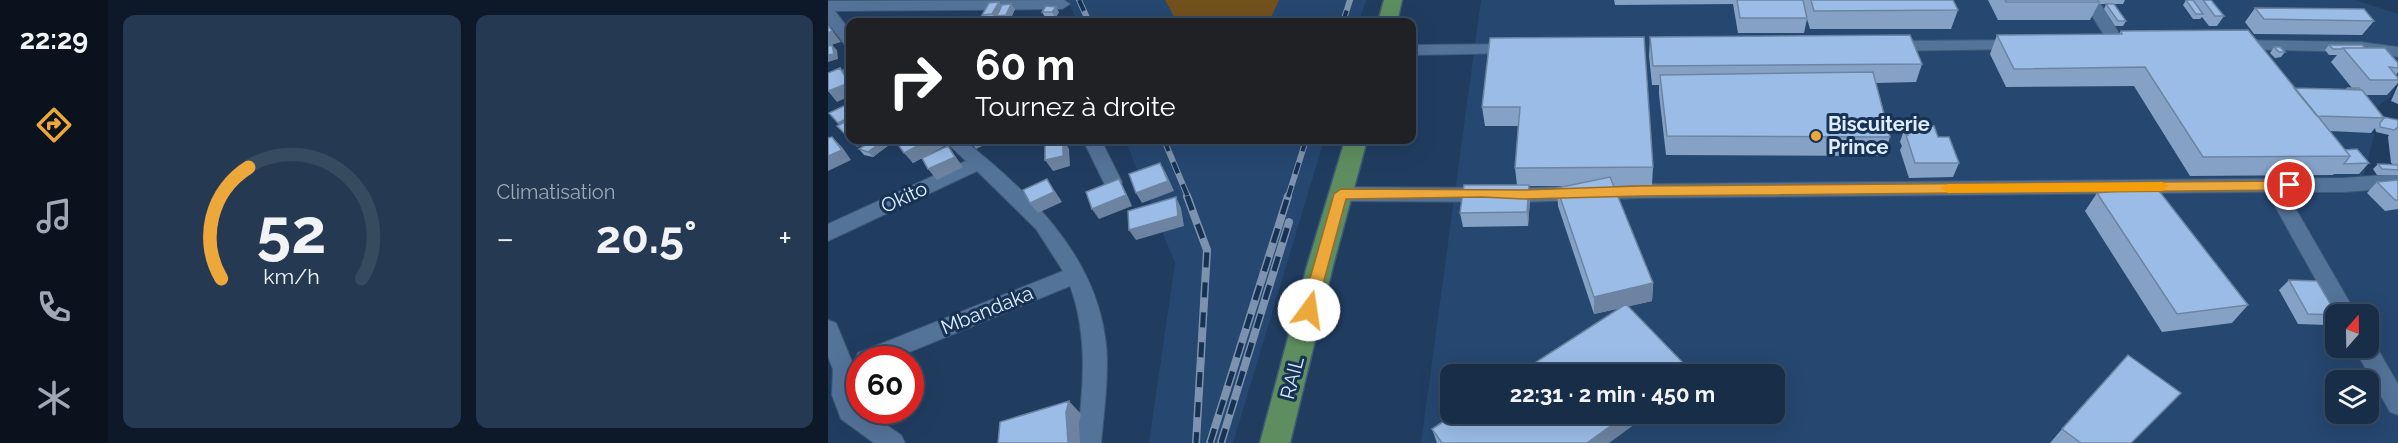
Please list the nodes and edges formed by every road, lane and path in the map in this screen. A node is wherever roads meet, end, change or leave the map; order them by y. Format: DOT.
graph roads {
  1 [pos="1393,0"];
  2 [pos="2090,0"];
  3 [pos="1062,4"];
  4 [pos="828,6"];
  5 [pos="828,12"];
  6 [pos="1389,18"];
  7 [pos="846,36"];
  8 [pos="2094,44"];
  9 [pos="2034,45"];
  10 [pos="2222,45"];
  11 [pos="1867,46"];
  12 [pos="1531,49"];
  13 [pos="1416,50"];
  14 [pos="2398,52"];
  15 [pos="846,74"];
  16 [pos="828,83"];
  17 [pos="958,144"];
  18 [pos="1094,144"];
  19 [pos="1355,144"];
  20 [pos="980,162"];
  21 [pos="1113,182"];
  22 [pos="2398,182"];
  23 [pos="2272,185"];
  24 [pos="1341,194"];
  25 [pos="828,233"];
  26 [pos="1075,275"];
  27 [pos="2340,304"];
  28 [pos="828,329"];
  29 [pos="900,346"];
  30 [pos="846,357"];
  31 [pos="2371,358"];
  32 [pos="846,385"];
  33 [pos="846,404"];
  34 [pos="2398,405"];
  35 [pos="866,424"];
  36 [pos="893,443"];
  37 [pos="1089,443"];
  38 [pos="1275,443"];
  1 -- 6 [label="main road"];
  2 -- 8 [label="street"];
  3 -- 4 [label="street"];
  5 -- 7 [label="street"];
  9 -- 11 [label="street"];
  10 -- 14 [label="street"];
  12 -- 13 [label="street"];
  15 -- 16 [label="street"];
  17 -- 20 [label="street"];
  18 -- 21 [label="street"];
  19 -- 24 [label="main road, RAIL"];
  20 -- 25 [label="street, Okito"];
  20 -- 26 [label="street"];
  22 -- 23 [label="street"];
  23 -- 24 [label="street"];
  23 -- 27 [label="street"];
  24 -- 38 [label="main road, RAIL"];
  26 -- 29 [label="street, Mbandaka"];
  26 -- 37 [label="street"];
  28 -- 30 [label="street"];
  31 -- 34 [label="street"];
  32 -- 33 [label="street"];
  35 -- 36 [label="street"];
}
